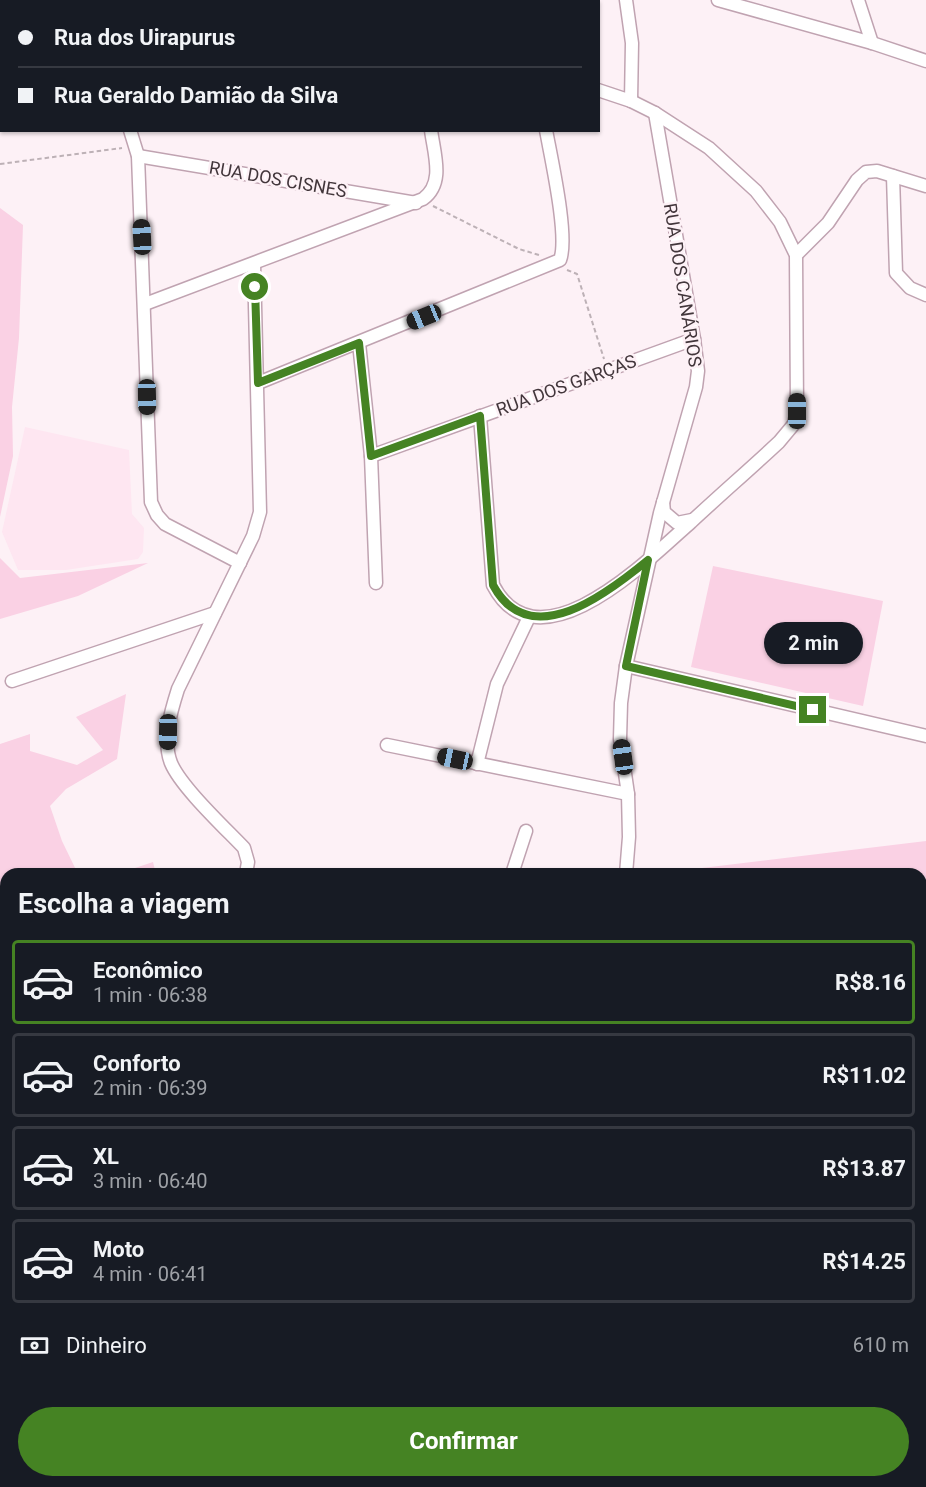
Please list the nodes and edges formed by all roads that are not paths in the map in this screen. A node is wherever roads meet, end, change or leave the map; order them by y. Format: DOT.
graph roads {
  1 [pos="626,0"];
  2 [pos="718,0"];
  3 [pos="858,0"];
  4 [pos="744,4"];
  5 [pos="872,43"];
  6 [pos="926,61"];
  7 [pos="600,91"];
  8 [pos="630,101"];
  9 [pos="655,113"];
  10 [pos="131,132"];
  11 [pos="431,132"];
  12 [pos="546,132"];
  13 [pos="138,151"];
  14 [pos="893,176"];
  15 [pos="926,186"];
  16 [pos="420,201"];
  17 [pos="796,255"];
  18 [pos="254,264"];
  19 [pos="926,296"];
  20 [pos="145,303"];
  21 [pos="694,339"];
  22 [pos="359,343"];
  23 [pos="258,383"];
  24 [pos="480,416"];
  25 [pos="371,456"];
  26 [pos="663,501"];
  27 [pos="693,519"];
  28 [pos="648,560"];
  29 [pos="240,563"];
  30 [pos="376,583"];
  31 [pos="215,613"];
  32 [pos="529,617"];
  33 [pos="626,666"];
  34 [pos="12,681"];
  35 [pos="926,736"];
  36 [pos="387,745"];
  37 [pos="477,764"];
  38 [pos="628,794"];
  39 [pos="526,831"];
  40 [pos="247,868"];
  41 [pos="514,868"];
  42 [pos="626,868"];
  1 -- 8 [label="street"];
  2 -- 4 [label="street"];
  3 -- 5 [label="street"];
  4 -- 5 [label="street"];
  5 -- 6 [label="street"];
  7 -- 8 [label="street"];
  8 -- 9 [label="street"];
  9 -- 17 [label="street"];
  9 -- 21 [label="street, RUA DOS CANÁRIOS"];
  10 -- 13 [label="street"];
  11 -- 16 [label="street"];
  12 -- 22 [label="street"];
  13 -- 16 [label="street, RUA DOS CISNES"];
  13 -- 20 [label="street"];
  14 -- 15 [label="street"];
  14 -- 17 [label="street"];
  14 -- 19 [label="street"];
  16 -- 18 [label="street"];
  17 -- 27 [label="street"];
  18 -- 20 [label="street"];
  18 -- 23 [label="street"];
  20 -- 29 [label="street"];
  21 -- 24 [label="street, RUA DOS GARÇAS"];
  21 -- 26 [label="street, RUA DOS CANÁRIOS"];
  22 -- 23 [label="street"];
  22 -- 25 [label="street"];
  23 -- 29 [label="street"];
  24 -- 25 [label="street, RUA DOS GARÇAS"];
  24 -- 32 [label="street"];
  25 -- 30 [label="street"];
  26 -- 27 [label="street"];
  26 -- 28 [label="street, RUA DOS CANÁRIOS"];
  27 -- 28 [label="street"];
  28 -- 32 [label="street"];
  28 -- 33 [label="street, RUA DOS CANÁRIOS"];
  29 -- 31 [label="street"];
  31 -- 34 [label="street"];
  31 -- 40 [label="street"];
  32 -- 37 [label="street"];
  33 -- 35 [label="street"];
  33 -- 38 [label="street, RUA DOS CANÁRIOS"];
  36 -- 37 [label="street"];
  37 -- 38 [label="street"];
  38 -- 42 [label="street, RUA DOS CANÁRIOS"];
  39 -- 41 [label="street"];
}
